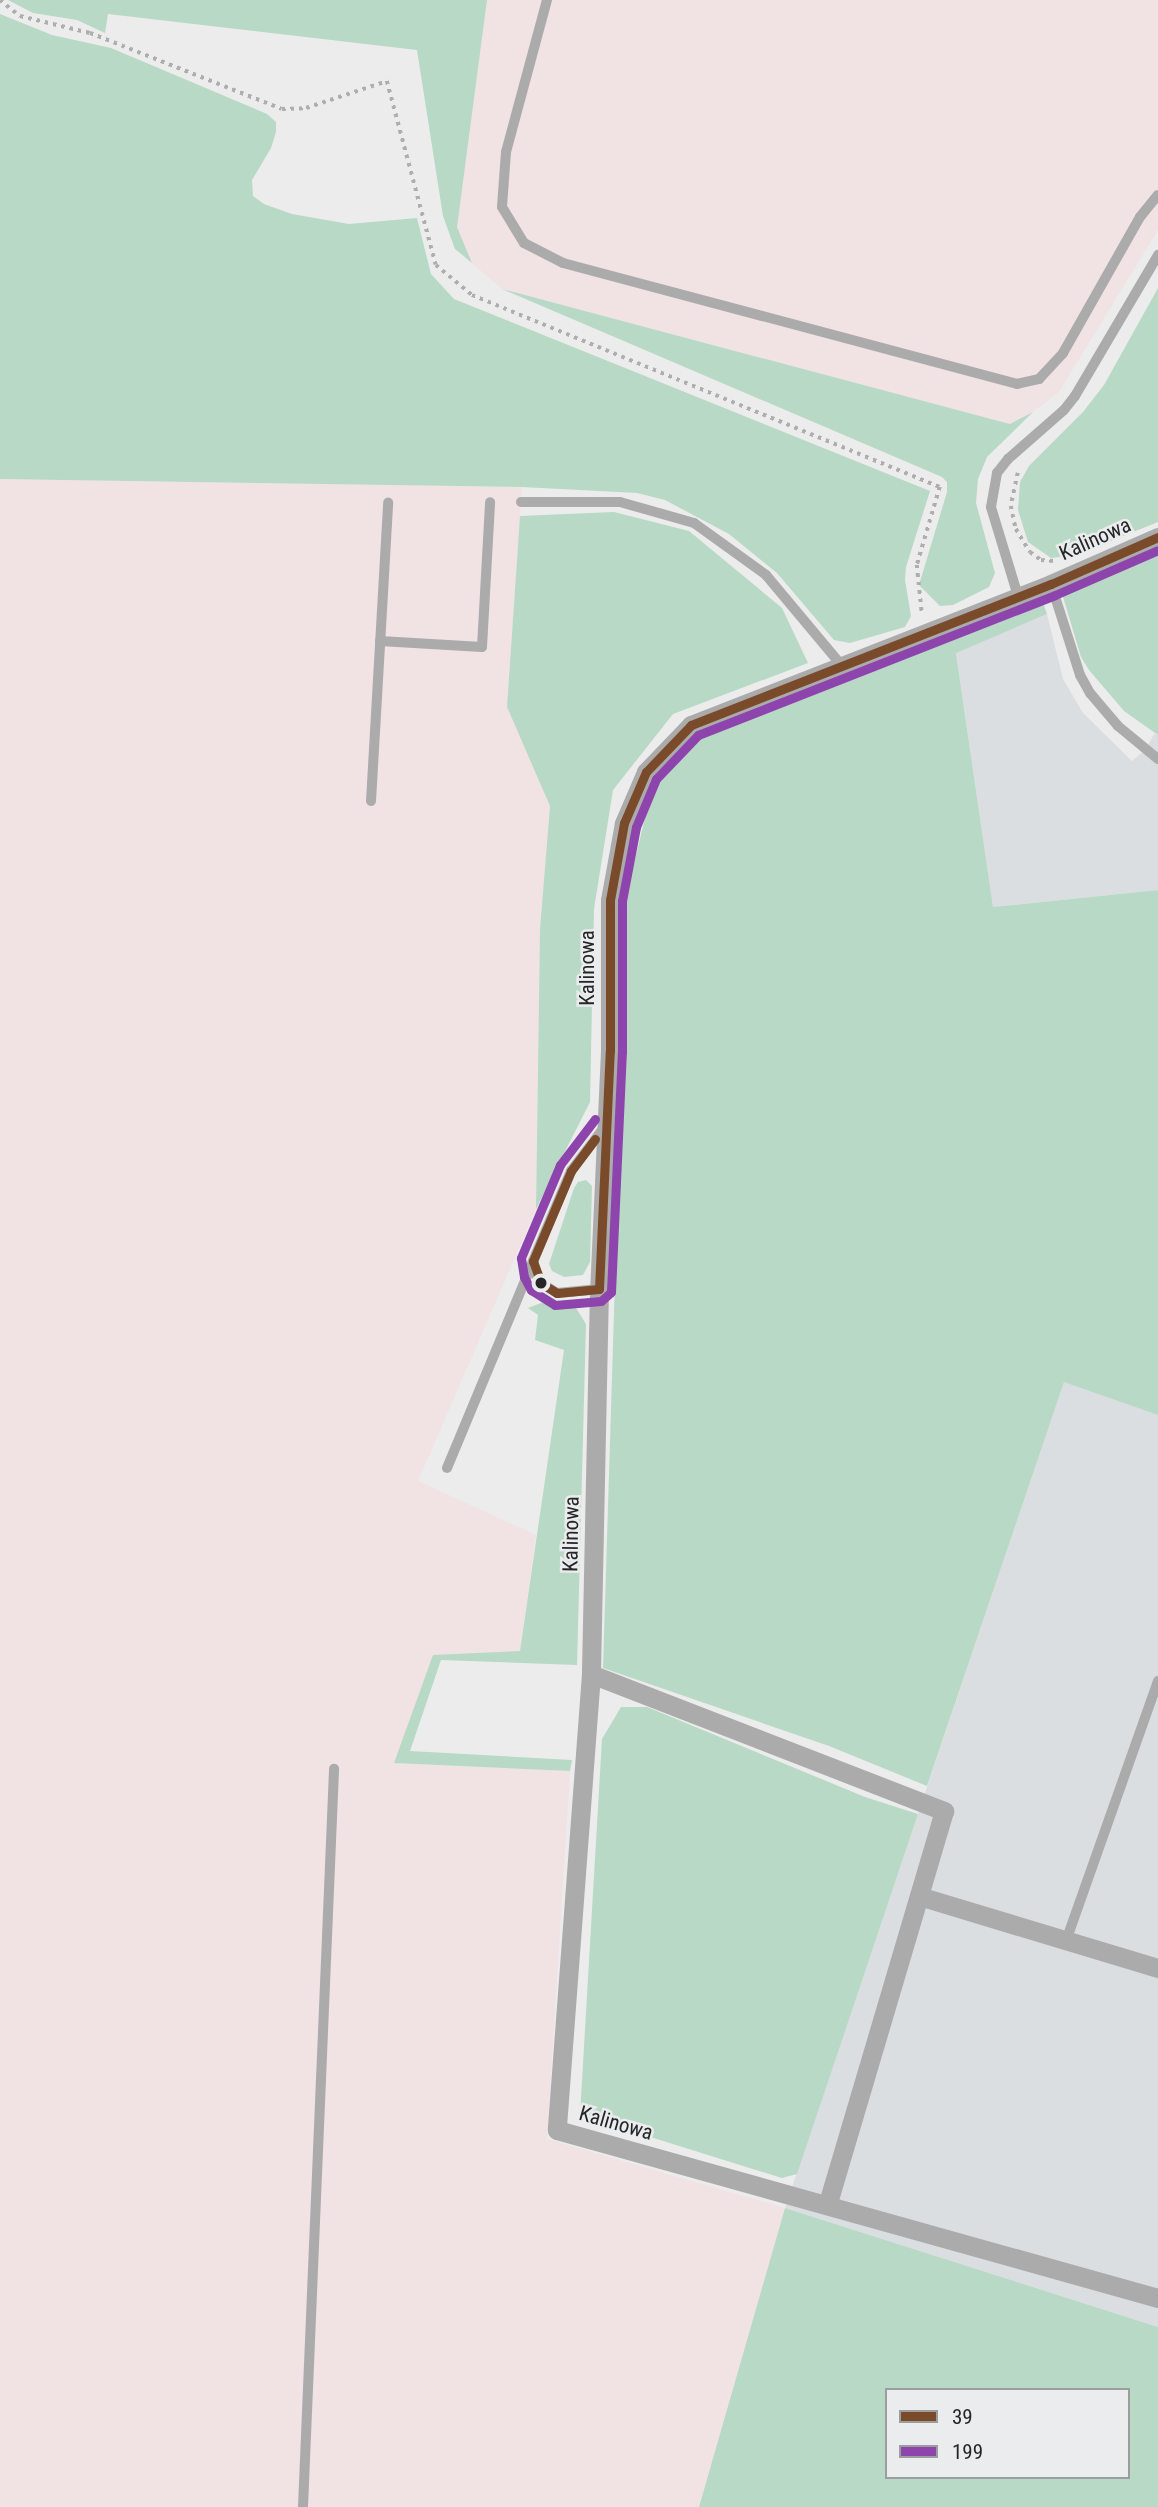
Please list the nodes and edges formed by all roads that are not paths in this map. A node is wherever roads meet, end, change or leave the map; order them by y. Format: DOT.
graph roads {
  1 [pos="547,0"];
  2 [pos="1158,195"];
  3 [pos="1158,256"];
  4 [pos="388,502"];
  5 [pos="490,502"];
  6 [pos="521,502"];
  7 [pos="1158,537"];
  8 [pos="1051,584"];
  9 [pos="1018,596"];
  10 [pos="380,641"];
  11 [pos="842,666"];
  12 [pos="1158,759"];
  13 [pos="371,801"];
  14 [pos="605,1126"];
  15 [pos="533,1261"];
  16 [pos="599,1289"];
  17 [pos="447,1468"];
  18 [pos="591,1674"];
  19 [pos="1158,1681"];
  20 [pos="334,1769"];
  21 [pos="919,1896"];
  22 [pos="1066,1938"];
  23 [pos="1158,1968"];
  24 [pos="827,2205"];
  25 [pos="1158,2298"];
  26 [pos="303,2507"];
  1 -- 2 [label="lane"];
  3 -- 9 [label="lane"];
  4 -- 10 [label="lane"];
  5 -- 10 [label="lane"];
  6 -- 11 [label="lane"];
  7 -- 8 [label="street, Kalinowa"];
  8 -- 9 [label="street, Kalinowa"];
  8 -- 12 [label="lane, Kalinowa"];
  9 -- 11 [label="street, Kalinowa"];
  10 -- 13 [label="lane"];
  11 -- 14 [label="street, Kalinowa"];
  14 -- 15 [label="lane"];
  14 -- 16 [label="street, Kalinowa"];
  15 -- 16 [label="lane"];
  15 -- 17 [label="lane"];
  16 -- 18 [label="street, Kalinowa"];
  18 -- 21 [label="street"];
  18 -- 24 [label="street, Kalinowa"];
  19 -- 22 [label="lane"];
  20 -- 26 [label="lane"];
  21 -- 22 [label="street"];
  21 -- 24 [label="street"];
  22 -- 23 [label="street"];
  24 -- 25 [label="street, Kalinowa"];
}
